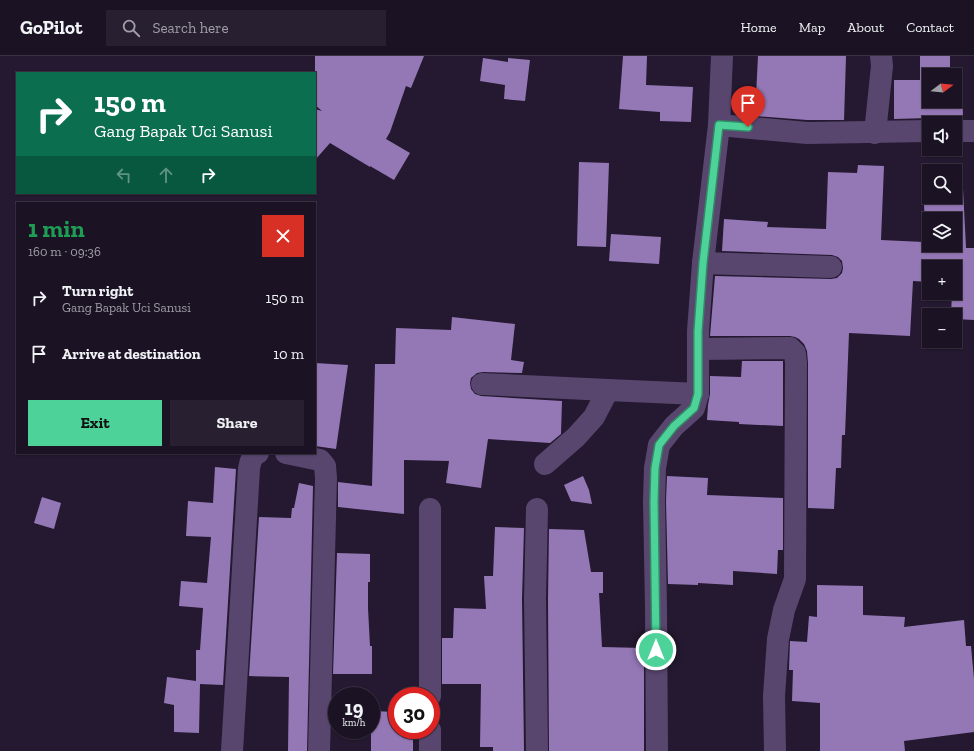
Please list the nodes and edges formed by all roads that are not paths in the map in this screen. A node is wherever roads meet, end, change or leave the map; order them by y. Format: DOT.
graph roads {
  1 [pos="722,56"];
  2 [pos="881,56"];
  3 [pos="719,125"];
  4 [pos="922,131"];
  5 [pos="962,131"];
  6 [pos="974,131"];
  7 [pos="875,133"];
  8 [pos="703,263"];
  9 [pos="831,267"];
  10 [pos="699,349"];
  11 [pos="482,384"];
  12 [pos="608,390"];
  13 [pos="698,394"];
  14 [pos="255,454"];
  15 [pos="291,454"];
  16 [pos="545,464"];
  17 [pos="430,509"];
  18 [pos="537,509"];
  19 [pos="430,687"];
  20 [pos="430,739"];
  21 [pos="232,751"];
  22 [pos="319,751"];
  23 [pos="430,751"];
  24 [pos="537,751"];
  25 [pos="656,751"];
  26 [pos="775,751"];
  1 -- 3 [label="street"];
  2 -- 7 [label="street"];
  3 -- 7 [label="street"];
  3 -- 8 [label="street"];
  4 -- 7 [label="street"];
  5 -- 6 [label="street"];
  8 -- 9 [label="street"];
  8 -- 10 [label="street"];
  10 -- 13 [label="street"];
  10 -- 26 [label="street"];
  11 -- 12 [label="street"];
  12 -- 13 [label="street"];
  12 -- 16 [label="street"];
  13 -- 25 [label="street"];
  14 -- 21 [label="street"];
  15 -- 22 [label="street"];
  17 -- 19 [label="street"];
  18 -- 24 [label="street"];
  20 -- 23 [label="street"];
}
